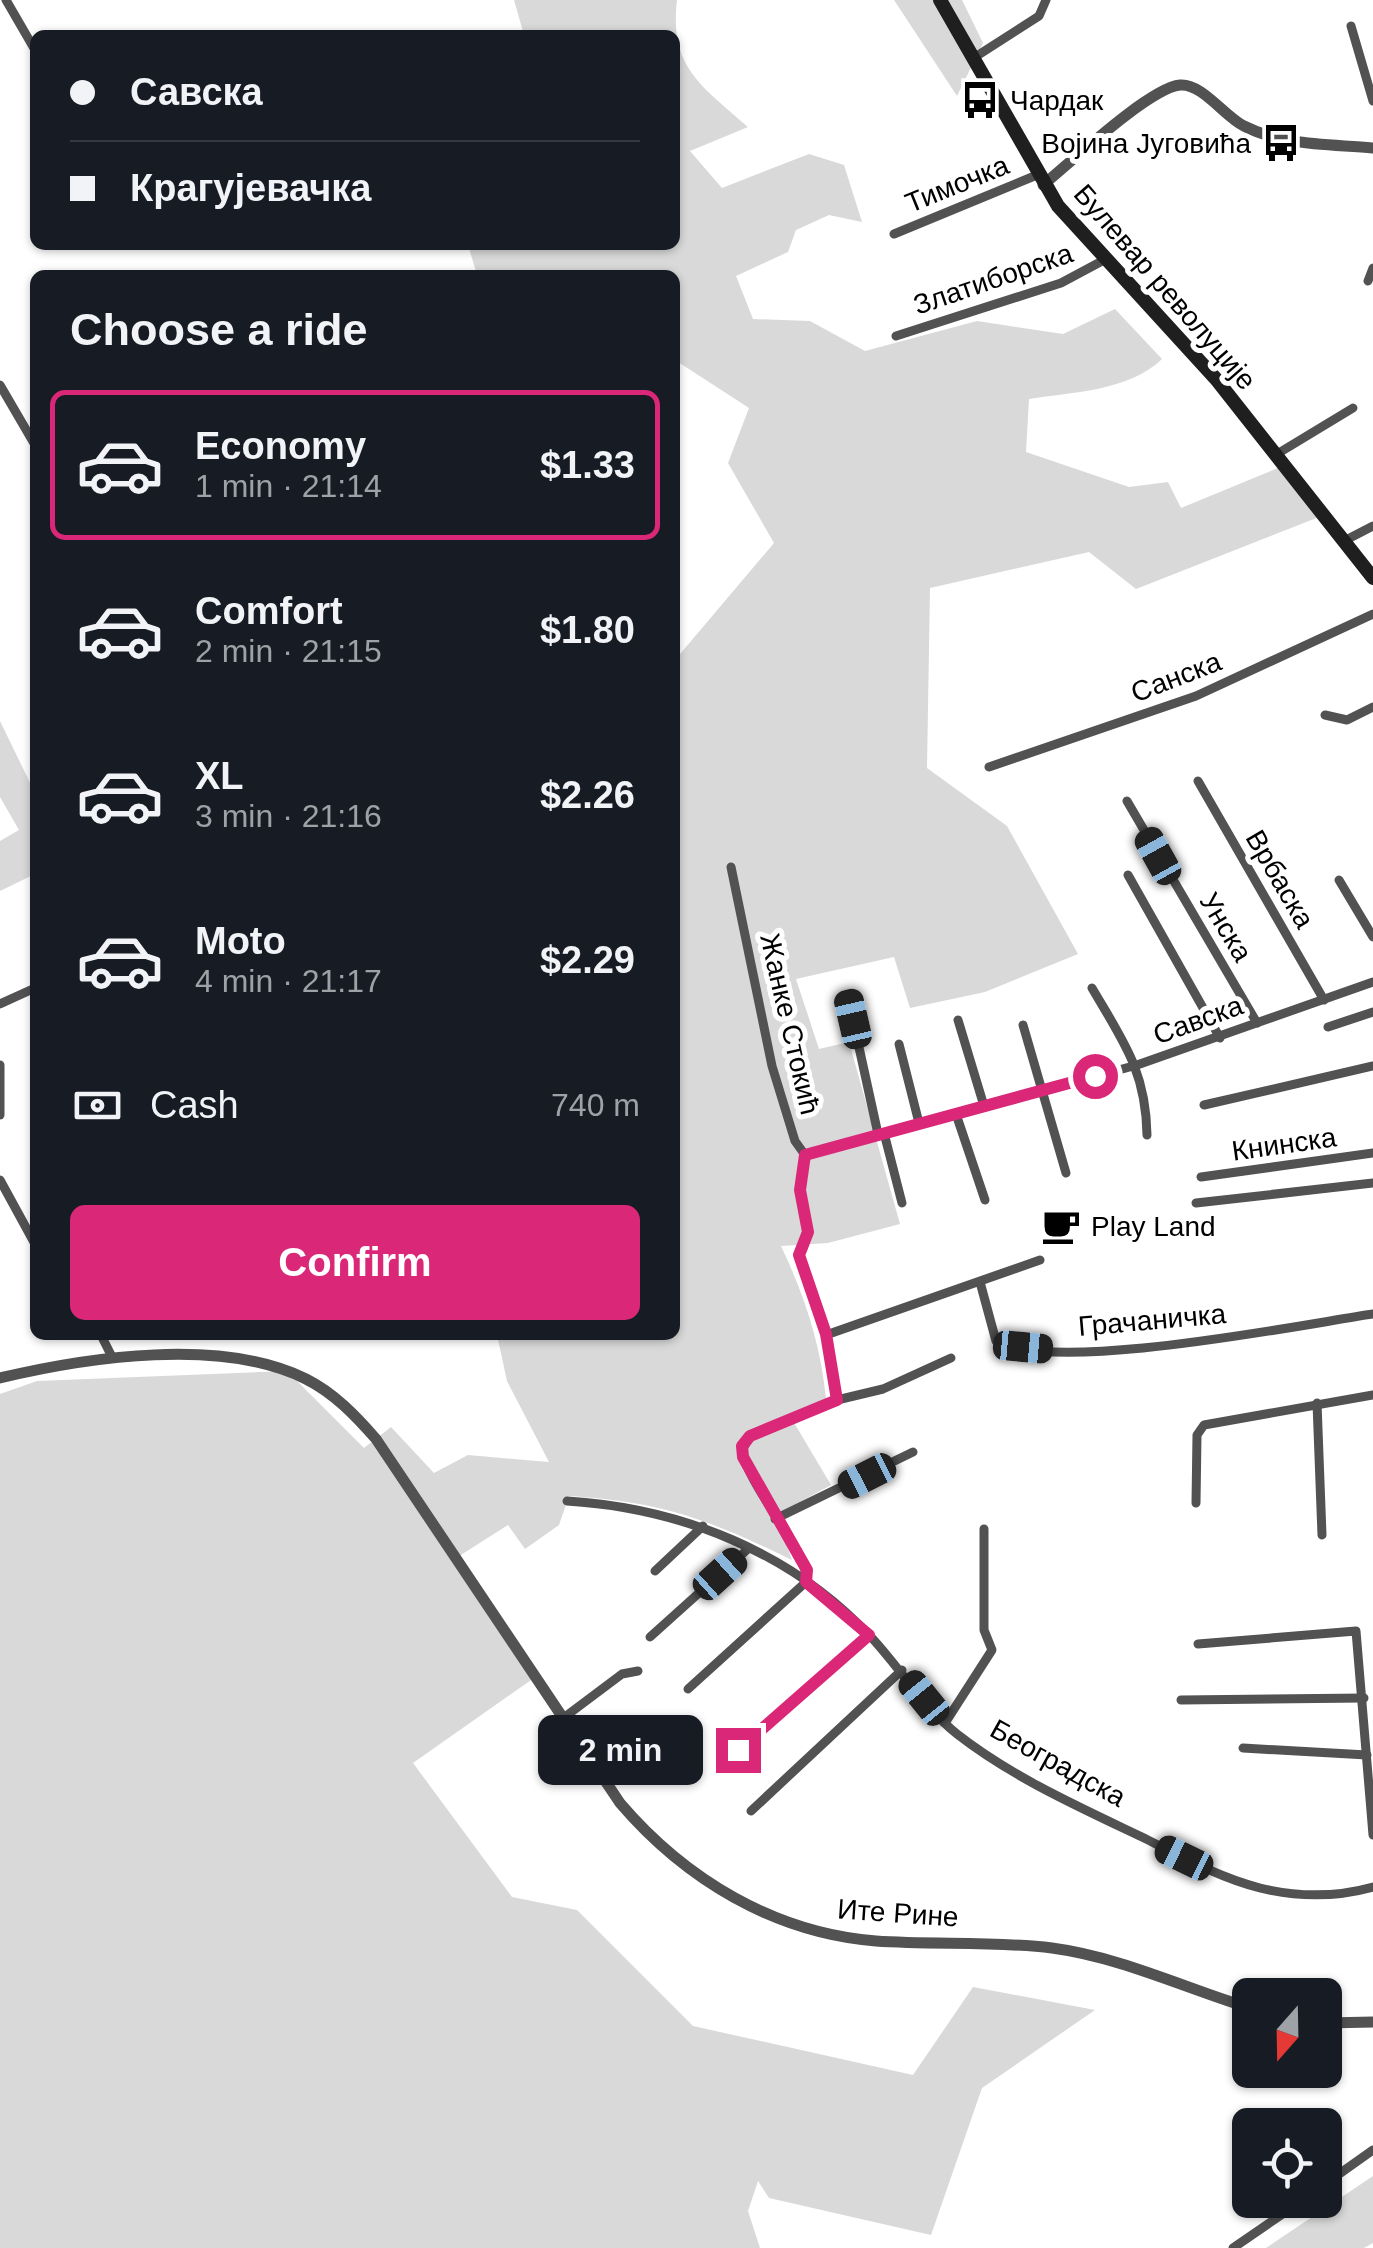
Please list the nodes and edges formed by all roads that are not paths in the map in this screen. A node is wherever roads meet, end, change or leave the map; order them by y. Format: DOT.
graph roads {
  1 [pos="6,0"];
  2 [pos="940,0"];
  3 [pos="1046,0"];
  4 [pos="1351,26"];
  5 [pos="30,41"];
  6 [pos="972,59"];
  7 [pos="1373,101"];
  8 [pos="1373,148"];
  9 [pos="1040,180"];
  10 [pos="894,234"];
  11 [pos="1104,260"];
  12 [pos="1373,268"];
  13 [pos="1368,282"];
  14 [pos="896,336"];
  15 [pos="0,385"];
  16 [pos="1353,408"];
  17 [pos="30,436"];
  18 [pos="1277,454"];
  19 [pos="1373,526"];
  20 [pos="1344,541"];
  21 [pos="1373,578"];
  22 [pos="1373,614"];
  23 [pos="1373,707"];
  24 [pos="1324,716"];
  25 [pos="989,767"];
  26 [pos="1198,781"];
  27 [pos="1127,802"];
  28 [pos="731,867"];
  29 [pos="1128,876"];
  30 [pos="1339,880"];
  31 [pos="1373,938"];
  32 [pos="1373,982"];
  33 [pos="1092,988"];
  34 [pos="30,990"];
  35 [pos="848,997"];
  36 [pos="1324,1000"];
  37 [pos="0,1004"];
  38 [pos="1373,1012"];
  39 [pos="958,1020"];
  40 [pos="1256,1023"];
  41 [pos="1023,1025"];
  42 [pos="1328,1026"];
  43 [pos="1220,1038"];
  44 [pos="899,1044"];
  45 [pos="0,1065"];
  46 [pos="1138,1066"];
  47 [pos="1373,1066"];
  48 [pos="1041,1090"];
  49 [pos="1204,1105"];
  50 [pos="984,1106"];
  51 [pos="956,1114"];
  52 [pos="0,1115"];
  53 [pos="920,1124"];
  54 [pos="881,1134"];
  55 [pos="1147,1135"];
  56 [pos="1373,1153"];
  57 [pos="805,1155"];
  58 [pos="1066,1173"];
  59 [pos="1201,1177"];
  60 [pos="0,1180"];
  61 [pos="1373,1183"];
  62 [pos="985,1200"];
  63 [pos="902,1203"];
  64 [pos="1196,1203"];
  65 [pos="30,1235"];
  66 [pos="1040,1260"];
  67 [pos="980,1282"];
  68 [pos="1373,1314"];
  69 [pos="826,1334"];
  70 [pos="104,1340"];
  71 [pos="112,1357"];
  72 [pos="951,1358"];
  73 [pos="0,1378"];
  74 [pos="1373,1395"];
  75 [pos="837,1400"];
  76 [pos="1317,1403"];
  77 [pos="914,1452"];
  78 [pos="567,1501"];
  79 [pos="1196,1503"];
  80 [pos="775,1519"];
  81 [pos="703,1526"];
  82 [pos="984,1529"];
  83 [pos="1322,1535"];
  84 [pos="749,1548"];
  85 [pos="655,1571"];
  86 [pos="806,1582"];
  87 [pos="869,1635"];
  88 [pos="650,1637"];
  89 [pos="1198,1644"];
  90 [pos="902,1670"];
  91 [pos="638,1671"];
  92 [pos="688,1690"];
  93 [pos="1364,1698"];
  94 [pos="1181,1700"];
  95 [pos="562,1719"];
  96 [pos="944,1723"];
  97 [pos="1243,1748"];
  98 [pos="738,1750"];
  99 [pos="1367,1755"];
  100 [pos="750,1811"];
  101 [pos="1373,1834"];
  102 [pos="1373,1886"];
  103 [pos="1232,2002"];
  104 [pos="1373,2022"];
  105 [pos="1342,2023"];
  106 [pos="1373,2150"];
  107 [pos="1342,2172"];
  108 [pos="1276,2218"];
  109 [pos="1233,2248"];
  1 -- 5 [label="street"];
  2 -- 6 [label="main road, Булевар револуције"];
  3 -- 6 [label="street"];
  4 -- 7 [label="street"];
  6 -- 9 [label="main road, Булевар револуције"];
  8 -- 9 [label="street"];
  9 -- 10 [label="street, Тимочка"];
  9 -- 11 [label="main road, Булевар револуције"];
  11 -- 14 [label="street, Златиборска"];
  11 -- 18 [label="main road, Булевар револуције"];
  12 -- 13 [label="street"];
  15 -- 17 [label="street"];
  16 -- 18 [label="street"];
  18 -- 20 [label="main road, Булевар револуције"];
  19 -- 20 [label="street"];
  20 -- 21 [label="main road, Булевар револуције"];
  22 -- 25 [label="street, Санска"];
  23 -- 24 [label="street"];
  26 -- 36 [label="street, Врбаска"];
  27 -- 40 [label="street, Унска"];
  28 -- 57 [label="street, Жанке Стокић"];
  29 -- 43 [label="street"];
  30 -- 31 [label="street"];
  32 -- 36 [label="street, Савска"];
  33 -- 46 [label="street"];
  34 -- 37 [label="street"];
  35 -- 54 [label="street"];
  36 -- 40 [label="street, Савска"];
  38 -- 42 [label="street"];
  39 -- 50 [label="street"];
  40 -- 43 [label="street, Савска"];
  41 -- 48 [label="street"];
  43 -- 46 [label="street, Савска"];
  44 -- 53 [label="street"];
  45 -- 52 [label="street"];
  46 -- 48 [label="street, Савска"];
  46 -- 55 [label="street"];
  47 -- 49 [label="street"];
  48 -- 50 [label="street, Савска"];
  48 -- 58 [label="street"];
  50 -- 51 [label="street, Савска"];
  51 -- 53 [label="street, Савска"];
  51 -- 62 [label="street"];
  53 -- 54 [label="street, Савска"];
  54 -- 57 [label="street, Савска"];
  54 -- 63 [label="street"];
  56 -- 59 [label="street, Книнска"];
  57 -- 69 [label="street, Жанке Стокић"];
  60 -- 65 [label="street"];
  61 -- 64 [label="street"];
  66 -- 67 [label="street"];
  67 -- 68 [label="street, Грачаничка"];
  67 -- 69 [label="street"];
  69 -- 75 [label="street, Жанке Стокић"];
  70 -- 71 [label="street"];
  71 -- 73 [label="street"];
  71 -- 95 [label="street, Ите Рине"];
  72 -- 75 [label="street"];
  74 -- 76 [label="street"];
  75 -- 80 [label="street"];
  76 -- 79 [label="street"];
  76 -- 83 [label="street"];
  77 -- 80 [label="street"];
  78 -- 81 [label="street, Београдска"];
  80 -- 86 [label="street"];
  81 -- 84 [label="street, Београдска"];
  81 -- 85 [label="street"];
  82 -- 96 [label="street"];
  84 -- 86 [label="street, Београдска"];
  84 -- 88 [label="street"];
  86 -- 87 [label="street, Београдска"];
  86 -- 92 [label="street"];
  87 -- 90 [label="street, Београдска"];
  87 -- 98 [label="street"];
  89 -- 93 [label="street"];
  90 -- 96 [label="street, Београдска"];
  90 -- 100 [label="street"];
  91 -- 95 [label="street"];
  93 -- 94 [label="street"];
  93 -- 99 [label="street"];
  95 -- 103 [label="street, Ите Рине"];
  96 -- 102 [label="street, Београдска"];
  97 -- 99 [label="street"];
  99 -- 101 [label="street"];
  104 -- 105 [label="street"];
  106 -- 107 [label="street"];
  108 -- 109 [label="street"];
}
